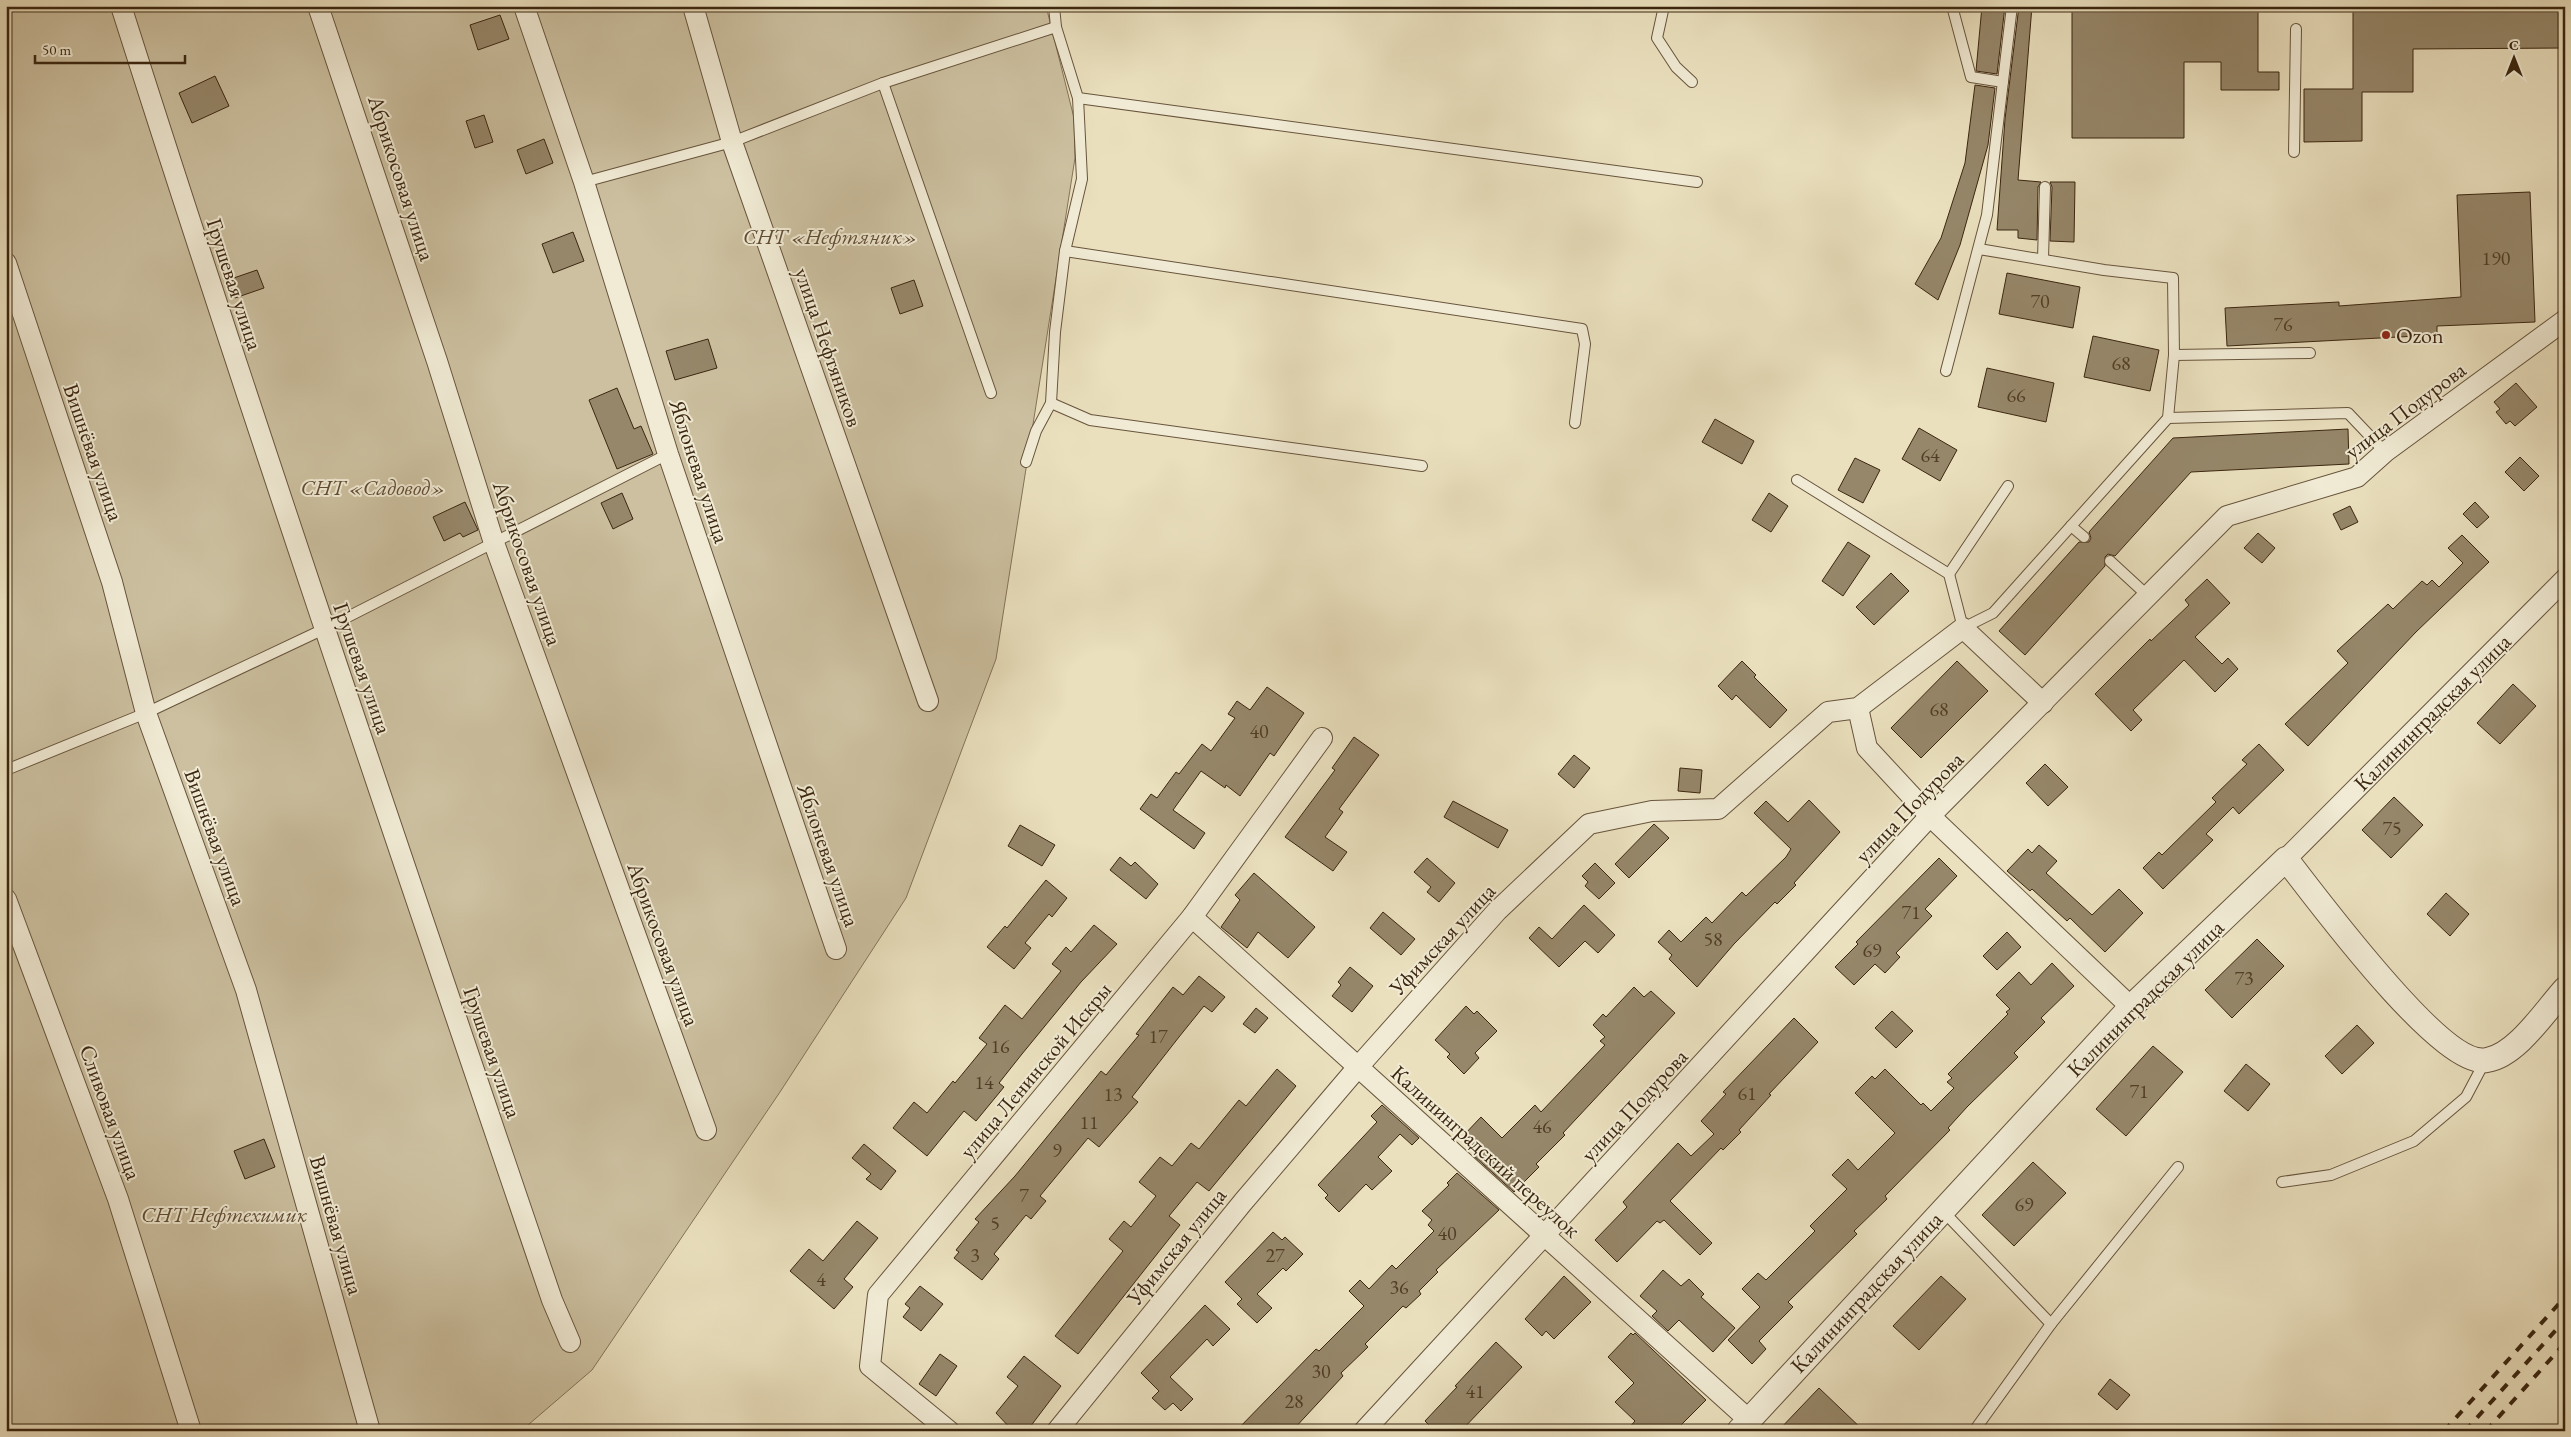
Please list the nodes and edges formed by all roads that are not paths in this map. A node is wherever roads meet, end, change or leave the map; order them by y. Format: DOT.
graph roads {
  1 [pos="121,6"];
  2 [pos="318,6"];
  3 [pos="524,6"];
  4 [pos="693,6"];
  5 [pos="1054,6"];
  6 [pos="1664,6"];
  7 [pos="1952,6"];
  8 [pos="2012,6"];
  9 [pos="1056,27"];
  10 [pos="2296,29"];
  11 [pos="883,82"];
  12 [pos="1692,82"];
  13 [pos="2003,82"];
  14 [pos="1078,98"];
  15 [pos="732,142"];
  16 [pos="2294,152"];
  17 [pos="584,182"];
  18 [pos="1697,182"];
  19 [pos="2045,186"];
  20 [pos="1979,249"];
  21 [pos="1065,251"];
  22 [pos="2043,259"];
  23 [pos="6,263"];
  24 [pos="2565,320"];
  25 [pos="2310,353"];
  26 [pos="2174,355"];
  27 [pos="1946,371"];
  28 [pos="990,393"];
  29 [pos="1051,403"];
  30 [pos="2168,418"];
  31 [pos="1575,423"];
  32 [pos="2385,452"];
  33 [pos="668,454"];
  34 [pos="1026,462"];
  35 [pos="1422,466"];
  36 [pos="1797,480"];
  37 [pos="2008,486"];
  38 [pos="2071,526"];
  39 [pos="2084,537"];
  40 [pos="494,543"];
  41 [pos="2110,561"];
  42 [pos="1949,574"];
  43 [pos="2565,579"];
  44 [pos="2148,596"];
  45 [pos="1963,628"];
  46 [pos="324,629"];
  47 [pos="928,701"];
  48 [pos="2043,703"];
  49 [pos="1858,708"];
  50 [pos="146,713"];
  51 [pos="1322,738"];
  52 [pos="6,770"];
  53 [pos="1930,816"];
  54 [pos="2286,859"];
  55 [pos="6,899"];
  56 [pos="1192,917"];
  57 [pos="836,949"];
  58 [pos="2565,989"];
  59 [pos="2131,1007"];
  60 [pos="2485,1061"];
  61 [pos="1358,1067"];
  62 [pos="706,1130"];
  63 [pos="2178,1167"];
  64 [pos="2282,1182"];
  65 [pos="1942,1210"];
  66 [pos="1545,1236"];
  67 [pos="2051,1324"];
  68 [pos="570,1342"];
  69 [pos="1744,1425"];
  70 [pos="946,1428"];
  71 [pos="191,1431"];
  72 [pos="370,1431"];
  73 [pos="1057,1431"];
  74 [pos="1364,1431"];
  75 [pos="1974,1431"];
  1 -- 46 [label="street, Грушевая улица"];
  2 -- 40 [label="street, Абрикосовая улица"];
  3 -- 17 [label="street, Яблоневая улица"];
  4 -- 15 [label="street, улица Нефтяников"];
  5 -- 9 [label="lane"];
  6 -- 12 [label="lane"];
  7 -- 13 [label="lane"];
  8 -- 13 [label="lane"];
  9 -- 11 [label="lane"];
  9 -- 14 [label="lane"];
  10 -- 16 [label="lane"];
  11 -- 15 [label="lane"];
  11 -- 28 [label="lane"];
  13 -- 20 [label="lane"];
  14 -- 18 [label="lane"];
  14 -- 21 [label="lane"];
  15 -- 17 [label="lane"];
  15 -- 47 [label="street, улица Нефтяников"];
  17 -- 33 [label="street, Яблоневая улица"];
  19 -- 22 [label="lane"];
  20 -- 22 [label="lane"];
  20 -- 27 [label="lane"];
  21 -- 29 [label="lane"];
  21 -- 31 [label="lane"];
  22 -- 26 [label="lane"];
  23 -- 50 [label="street, Вишнёвая улица"];
  24 -- 32 [label="street, улица Подурова"];
  25 -- 26 [label="lane"];
  26 -- 30 [label="lane"];
  29 -- 34 [label="lane"];
  29 -- 35 [label="lane"];
  30 -- 32 [label="lane"];
  30 -- 38 [label="lane"];
  32 -- 44 [label="street, улица Подурова"];
  33 -- 40 [label="lane"];
  33 -- 57 [label="street, Яблоневая улица"];
  36 -- 42 [label="lane"];
  37 -- 42 [label="lane"];
  38 -- 39 [label="lane"];
  38 -- 45 [label="lane"];
  40 -- 46 [label="lane"];
  40 -- 62 [label="street, Абрикосовая улица"];
  41 -- 44 [label="lane"];
  42 -- 45 [label="lane"];
  43 -- 54 [label="street, Калининградская улица"];
  44 -- 48 [label="street, улица Подурова"];
  45 -- 48 [label="street"];
  45 -- 49 [label="street, Уфимская улица"];
  46 -- 50 [label="lane"];
  46 -- 68 [label="street, Грушевая улица"];
  48 -- 53 [label="street, улица Подурова"];
  49 -- 53 [label="street"];
  49 -- 61 [label="street, Уфимская улица"];
  50 -- 52 [label="lane"];
  50 -- 72 [label="street, Вишнёвая улица"];
  51 -- 56 [label="street, улица Ленинской Искры"];
  53 -- 59 [label="street"];
  53 -- 66 [label="street, улица Подурова"];
  54 -- 59 [label="street, Калининградская улица"];
  54 -- 60 [label="street"];
  55 -- 71 [label="street, Сливовая улица"];
  56 -- 61 [label="street, Калининградский переулок"];
  56 -- 70 [label="street, улица Ленинской Искры"];
  58 -- 60 [label="street"];
  59 -- 65 [label="street, Калининградская улица"];
  60 -- 64 [label="lane"];
  61 -- 66 [label="street, Калининградский переулок"];
  61 -- 73 [label="street, Уфимская улица"];
  63 -- 67 [label="lane"];
  65 -- 67 [label="lane"];
  65 -- 69 [label="street, Калининградская улица"];
  66 -- 69 [label="street, Калининградский переулок"];
  66 -- 74 [label="street, улица Подурова"];
  67 -- 75 [label="lane"];
}
